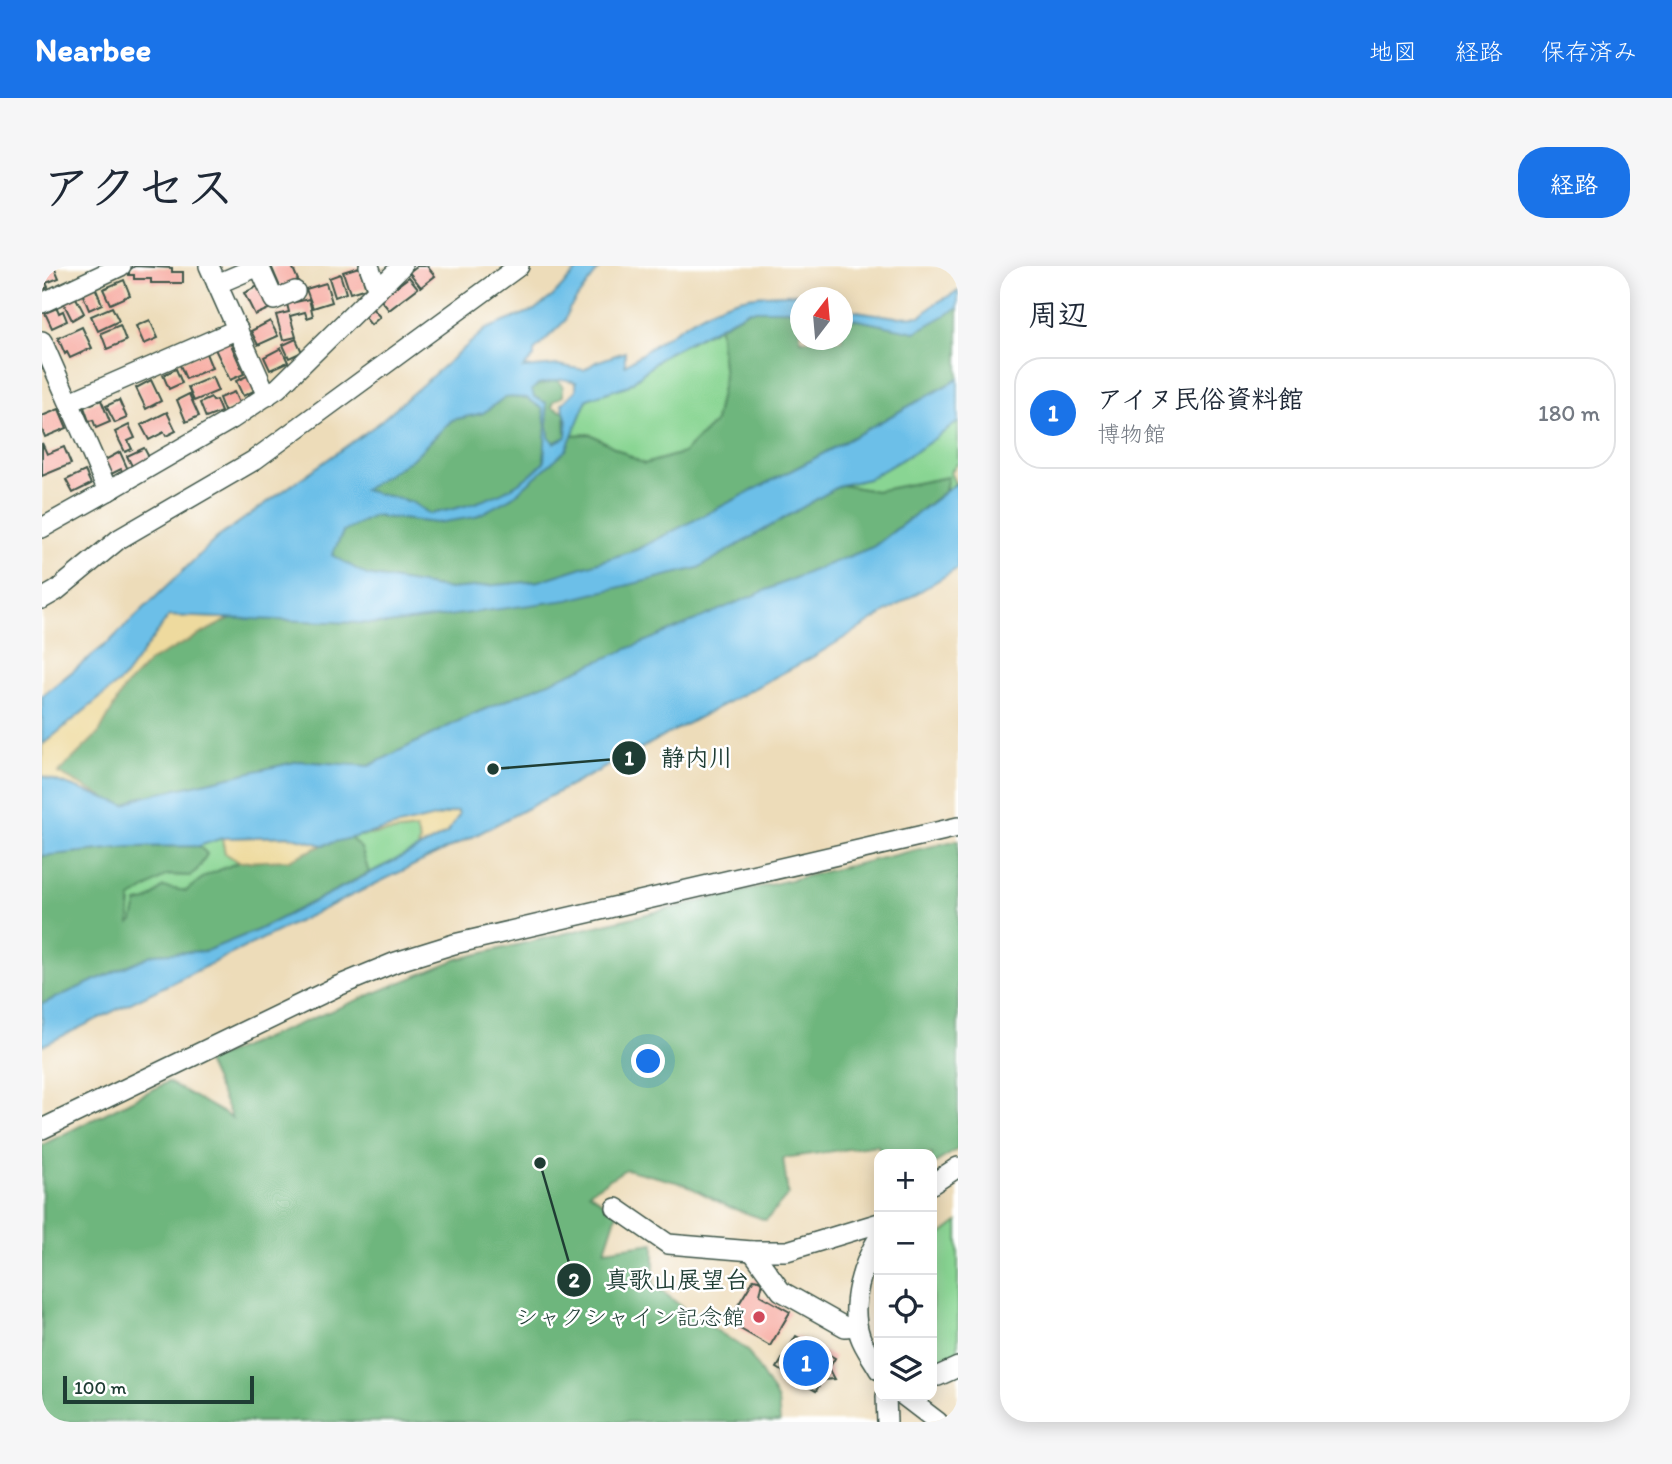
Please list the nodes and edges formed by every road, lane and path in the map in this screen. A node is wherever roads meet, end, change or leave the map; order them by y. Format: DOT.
graph roads {
  1 [pos="121,266"];
  2 [pos="369,266"];
  3 [pos="402,266"];
  4 [pos="519,266"];
  5 [pos="213,275"];
  6 [pos="377,290"];
  7 [pos="295,291"];
  8 [pos="42,303"];
  9 [pos="238,329"];
  10 [pos="42,341"];
  11 [pos="267,396"];
  12 [pos="70,402"];
  13 [pos="108,491"];
  14 [pos="42,528"];
  15 [pos="42,598"];
  16 [pos="958,827"];
  17 [pos="42,1129"];
  18 [pos="958,1167"];
  19 [pos="937,1181"];
  20 [pos="616,1208"];
  21 [pos="874,1225"];
  22 [pos="874,1245"];
  23 [pos="752,1251"];
  24 [pos="857,1326"];
  25 [pos="874,1361"];
  26 [pos="958,1367"];
  27 [pos="938,1376"];
  28 [pos="885,1401"];
  29 [pos="911,1401"];
  30 [pos="887,1422"];
  31 [pos="938,1422"];
  1 -- 8 [label="street"];
  2 -- 6 [label="street"];
  3 -- 6 [label="street"];
  4 -- 15 [label="street"];
  5 -- 7 [label="street"];
  5 -- 9 [label="street"];
  6 -- 11 [label="street"];
  9 -- 11 [label="street"];
  9 -- 12 [label="street"];
  10 -- 12 [label="street"];
  11 -- 13 [label="street"];
  12 -- 13 [label="street"];
  13 -- 14 [label="street"];
  16 -- 17 [label="street"];
  18 -- 19 [label="street"];
  20 -- 23 [label="street"];
  21 -- 23 [label="street"];
  22 -- 24 [label="street"];
  23 -- 24 [label="street"];
  24 -- 25 [label="street"];
  26 -- 27 [label="street"];
  28 -- 30 [label="street"];
  29 -- 31 [label="street"];
}
